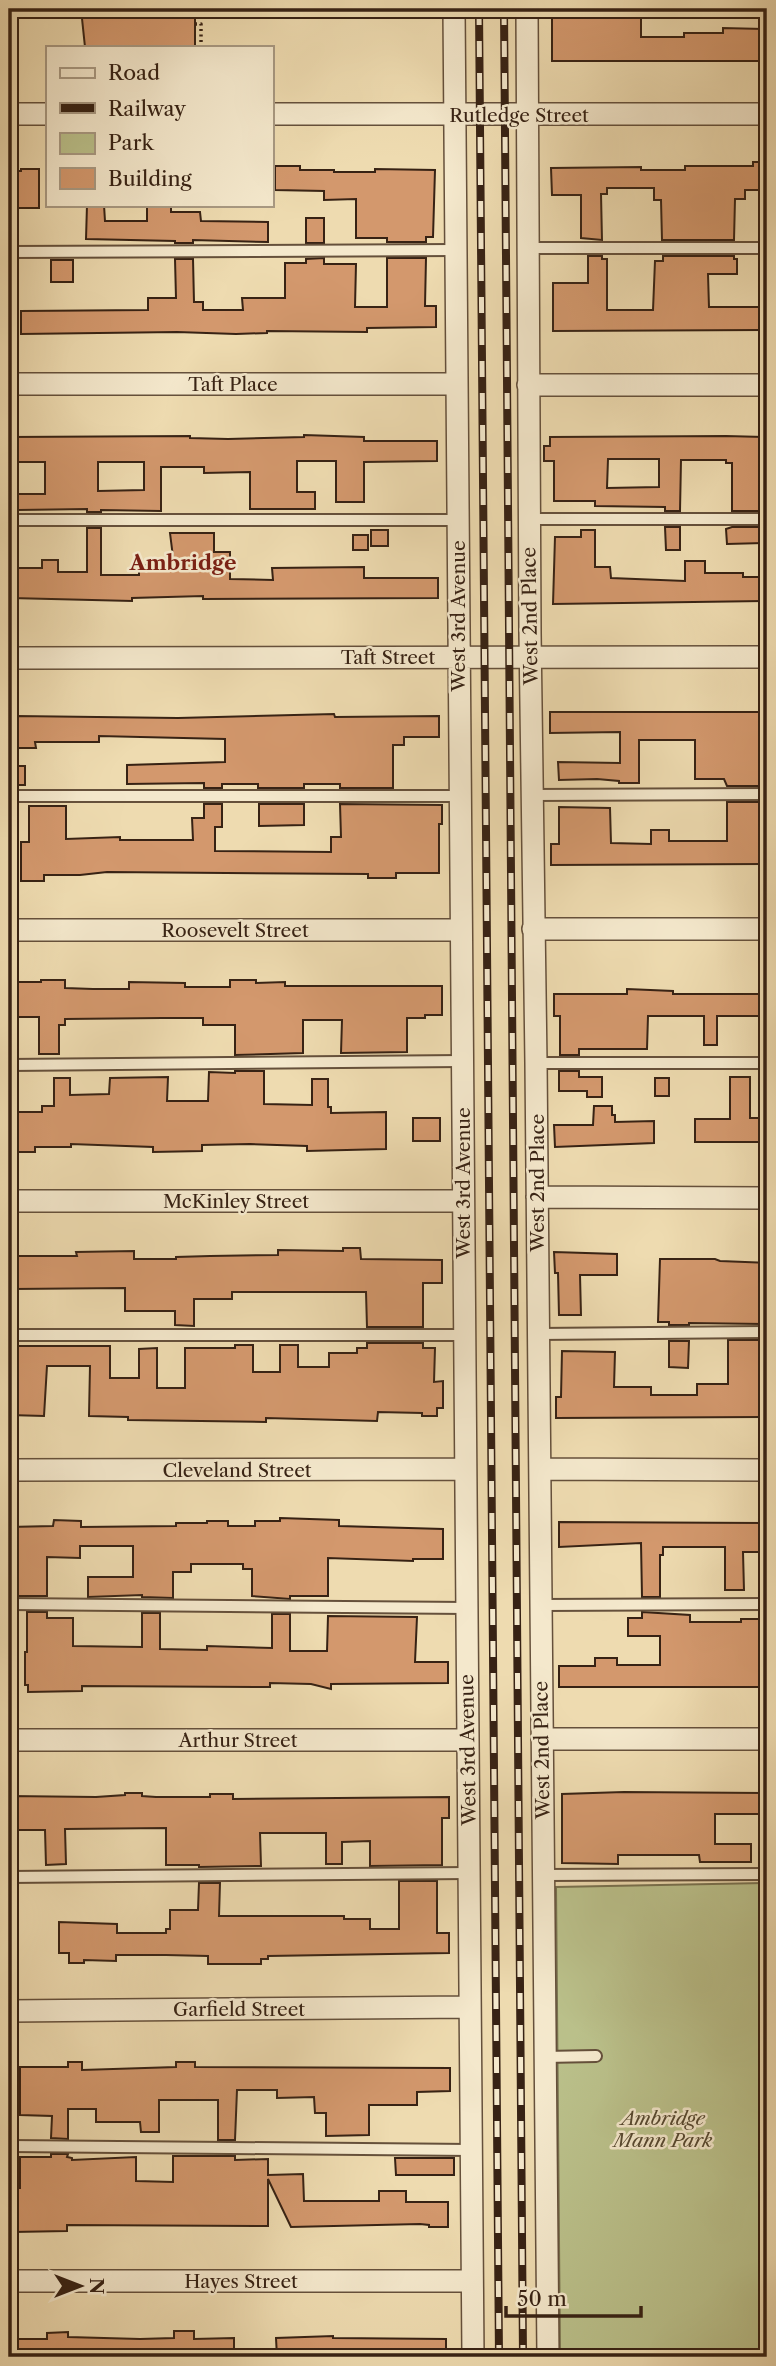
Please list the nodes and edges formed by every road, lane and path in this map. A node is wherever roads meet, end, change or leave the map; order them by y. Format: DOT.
graph roads {
  1 [pos="454,9"];
  2 [pos="527,9"];
  3 [pos="195,24"];
  4 [pos="201,46"];
  5 [pos="9,114"];
  6 [pos="46,114"];
  7 [pos="273,114"];
  8 [pos="527,114"];
  9 [pos="767,114"];
  10 [pos="454,115"];
  11 [pos="527,248"];
  12 [pos="767,248"];
  13 [pos="455,250"];
  14 [pos="9,252"];
  15 [pos="9,384"];
  16 [pos="457,384"];
  17 [pos="528,385"];
  18 [pos="767,385"];
  19 [pos="529,519"];
  20 [pos="767,519"];
  21 [pos="9,520"];
  22 [pos="457,520"];
  23 [pos="459,657"];
  24 [pos="530,657"];
  25 [pos="767,657"];
  26 [pos="9,658"];
  27 [pos="767,794"];
  28 [pos="9,796"];
  29 [pos="460,796"];
  30 [pos="531,796"];
  31 [pos="533,929"];
  32 [pos="767,929"];
  33 [pos="9,930"];
  34 [pos="461,930"];
  35 [pos="462,1061"];
  36 [pos="536,1063"];
  37 [pos="767,1063"];
  38 [pos="9,1065"];
  39 [pos="537,1197"];
  40 [pos="767,1198"];
  41 [pos="9,1201"];
  42 [pos="463,1201"];
  43 [pos="767,1332"];
  44 [pos="538,1334"];
  45 [pos="9,1335"];
  46 [pos="465,1335"];
  47 [pos="466,1469"];
  48 [pos="540,1469"];
  49 [pos="9,1470"];
  50 [pos="767,1470"];
  51 [pos="9,1604"];
  52 [pos="767,1604"];
  53 [pos="541,1605"];
  54 [pos="467,1608"];
  55 [pos="542,1739"];
  56 [pos="767,1739"];
  57 [pos="9,1740"];
  58 [pos="468,1740"];
  59 [pos="469,1873"];
  60 [pos="767,1874"];
  61 [pos="543,1875"];
  62 [pos="9,1877"];
  63 [pos="470,2007"];
  64 [pos="9,2011"];
  65 [pos="596,2056"];
  66 [pos="545,2057"];
  67 [pos="9,2146"];
  68 [pos="471,2150"];
  69 [pos="9,2281"];
  70 [pos="472,2281"];
  71 [pos="473,2357"];
  72 [pos="548,2357"];
  1 -- 10 [label="street, West 3rd Avenue"];
  2 -- 8 [label="street, West 2nd Place"];
  3 -- 4 [label="path"];
  5 -- 6 [label="street"];
  7 -- 10 [label="street, Rutledge Street"];
  8 -- 9 [label="street, Rutledge Street"];
  8 -- 10 [label="street, Rutledge Street"];
  8 -- 11 [label="street, West 2nd Place"];
  10 -- 13 [label="street, West 3rd Avenue"];
  11 -- 12 [label="lane"];
  11 -- 17 [label="street, West 2nd Place"];
  13 -- 14 [label="lane"];
  13 -- 16 [label="street, West 3rd Avenue"];
  15 -- 16 [label="street, Taft Place"];
  16 -- 22 [label="street, West 3rd Avenue"];
  17 -- 18 [label="street"];
  17 -- 19 [label="street, West 2nd Place"];
  19 -- 20 [label="lane"];
  19 -- 24 [label="street, West 2nd Place"];
  21 -- 22 [label="lane"];
  22 -- 23 [label="street, West 3rd Avenue"];
  23 -- 24 [label="street, Taft Street"];
  23 -- 26 [label="street, Taft Street"];
  23 -- 29 [label="street, West 3rd Avenue"];
  24 -- 25 [label="street, Taft Street"];
  24 -- 30 [label="street, West 2nd Place"];
  27 -- 30 [label="lane"];
  28 -- 29 [label="lane"];
  29 -- 34 [label="street, West 3rd Avenue"];
  30 -- 31 [label="street, West 2nd Place"];
  31 -- 32 [label="street"];
  31 -- 36 [label="street, West 2nd Place"];
  33 -- 34 [label="street, Roosevelt Street"];
  34 -- 35 [label="street, West 3rd Avenue"];
  35 -- 38 [label="lane"];
  35 -- 42 [label="street, West 3rd Avenue"];
  36 -- 37 [label="lane"];
  36 -- 39 [label="street, West 2nd Place"];
  39 -- 40 [label="street"];
  39 -- 44 [label="street, West 2nd Place"];
  41 -- 42 [label="street, McKinley Street"];
  42 -- 46 [label="street, West 3rd Avenue"];
  43 -- 44 [label="lane"];
  44 -- 48 [label="street, West 2nd Place"];
  45 -- 46 [label="lane"];
  46 -- 47 [label="street, West 3rd Avenue"];
  47 -- 49 [label="street, Cleveland Street"];
  47 -- 54 [label="street, West 3rd Avenue"];
  48 -- 50 [label="street"];
  48 -- 53 [label="street, West 2nd Place"];
  51 -- 54 [label="lane"];
  52 -- 53 [label="lane"];
  53 -- 55 [label="street, West 2nd Place"];
  54 -- 58 [label="street, West 3rd Avenue"];
  55 -- 56 [label="street"];
  55 -- 61 [label="street, West 2nd Place"];
  57 -- 58 [label="street, Arthur Street"];
  58 -- 59 [label="street, West 3rd Avenue"];
  59 -- 62 [label="lane"];
  59 -- 63 [label="street, West 3rd Avenue"];
  60 -- 61 [label="lane"];
  61 -- 66 [label="street, West 2nd Place"];
  63 -- 64 [label="street, Garfield Street"];
  63 -- 68 [label="street, West 3rd Avenue"];
  65 -- 66 [label="lane"];
  66 -- 72 [label="street, West 2nd Place"];
  67 -- 68 [label="lane"];
  68 -- 70 [label="street, West 3rd Avenue"];
  69 -- 70 [label="street, Hayes Street"];
  70 -- 71 [label="street, West 3rd Avenue"];
}
